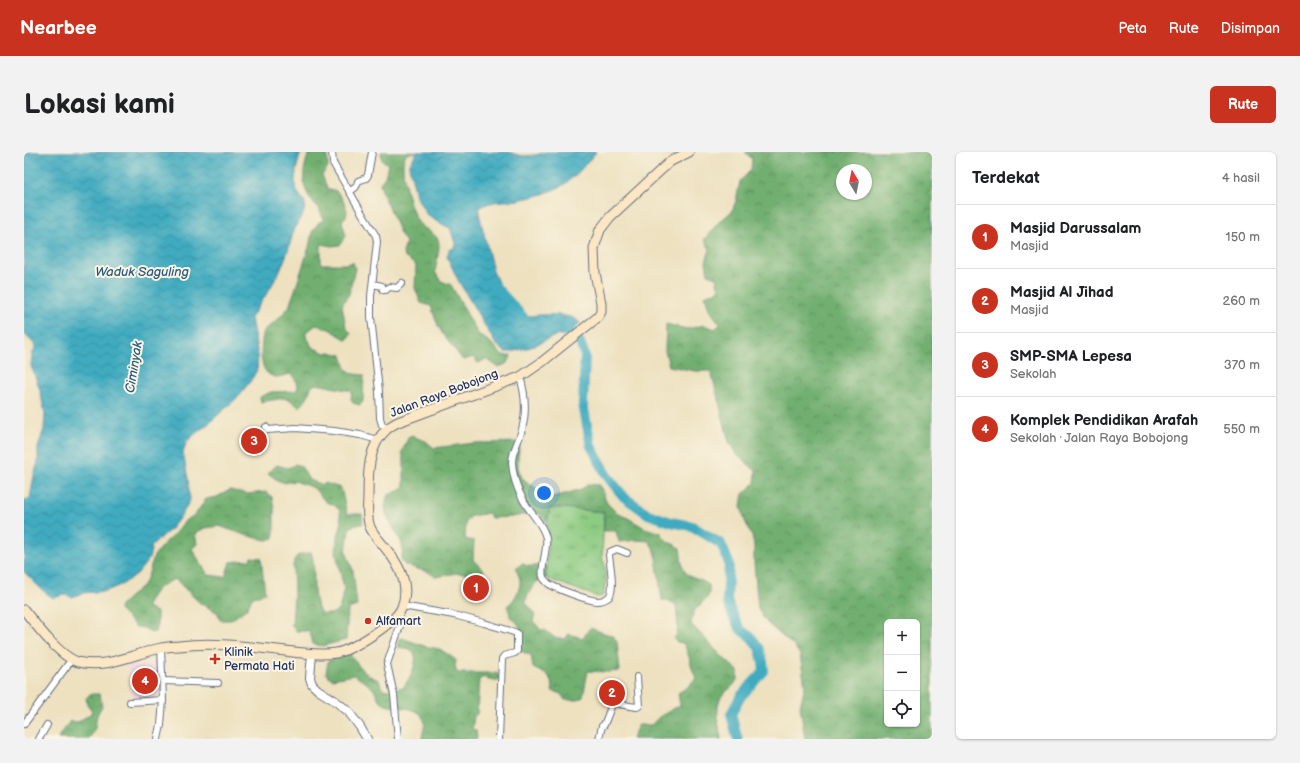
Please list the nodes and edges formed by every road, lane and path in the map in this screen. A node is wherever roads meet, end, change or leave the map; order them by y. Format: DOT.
graph roads {
  1 [pos="332,152"];
  2 [pos="372,152"];
  3 [pos="689,152"];
  4 [pos="349,191"];
  5 [pos="402,283"];
  6 [pos="373,284"];
  7 [pos="520,377"];
  8 [pos="266,427"];
  9 [pos="387,429"];
  10 [pos="378,440"];
  11 [pos="627,552"];
  12 [pos="24,610"];
  13 [pos="400,610"];
  14 [pos="161,648"];
  15 [pos="312,654"];
  16 [pos="72,659"];
  17 [pos="637,677"];
  18 [pos="163,681"];
  19 [pos="218,683"];
  20 [pos="163,700"];
  21 [pos="130,702"];
  22 [pos="24,724"];
  23 [pos="47,725"];
  24 [pos="365,738"];
  25 [pos="39,739"];
  26 [pos="158,739"];
  27 [pos="398,739"];
  28 [pos="499,739"];
  29 [pos="599,739"];
  1 -- 4 [label="street"];
  2 -- 4 [label="street"];
  3 -- 7 [label="main road, Jalan Raya Bobojong"];
  4 -- 6 [label="street"];
  5 -- 6 [label="street"];
  6 -- 9 [label="street"];
  7 -- 9 [label="main road, Jalan Raya Bobojong"];
  7 -- 11 [label="street"];
  8 -- 10 [label="street"];
  9 -- 10 [label="main road, Jalan Raya Bobojong"];
  10 -- 13 [label="main road, Jalan Raya Bobojong"];
  12 -- 16 [label="main road"];
  13 -- 15 [label="main road"];
  13 -- 27 [label="street"];
  13 -- 28 [label="street"];
  14 -- 15 [label="main road"];
  14 -- 16 [label="main road"];
  14 -- 18 [label="street"];
  15 -- 24 [label="street"];
  16 -- 22 [label="street"];
  17 -- 29 [label="street"];
  18 -- 19 [label="street"];
  18 -- 20 [label="street"];
  20 -- 21 [label="street"];
  20 -- 26 [label="street"];
  23 -- 25 [label="street"];
}
